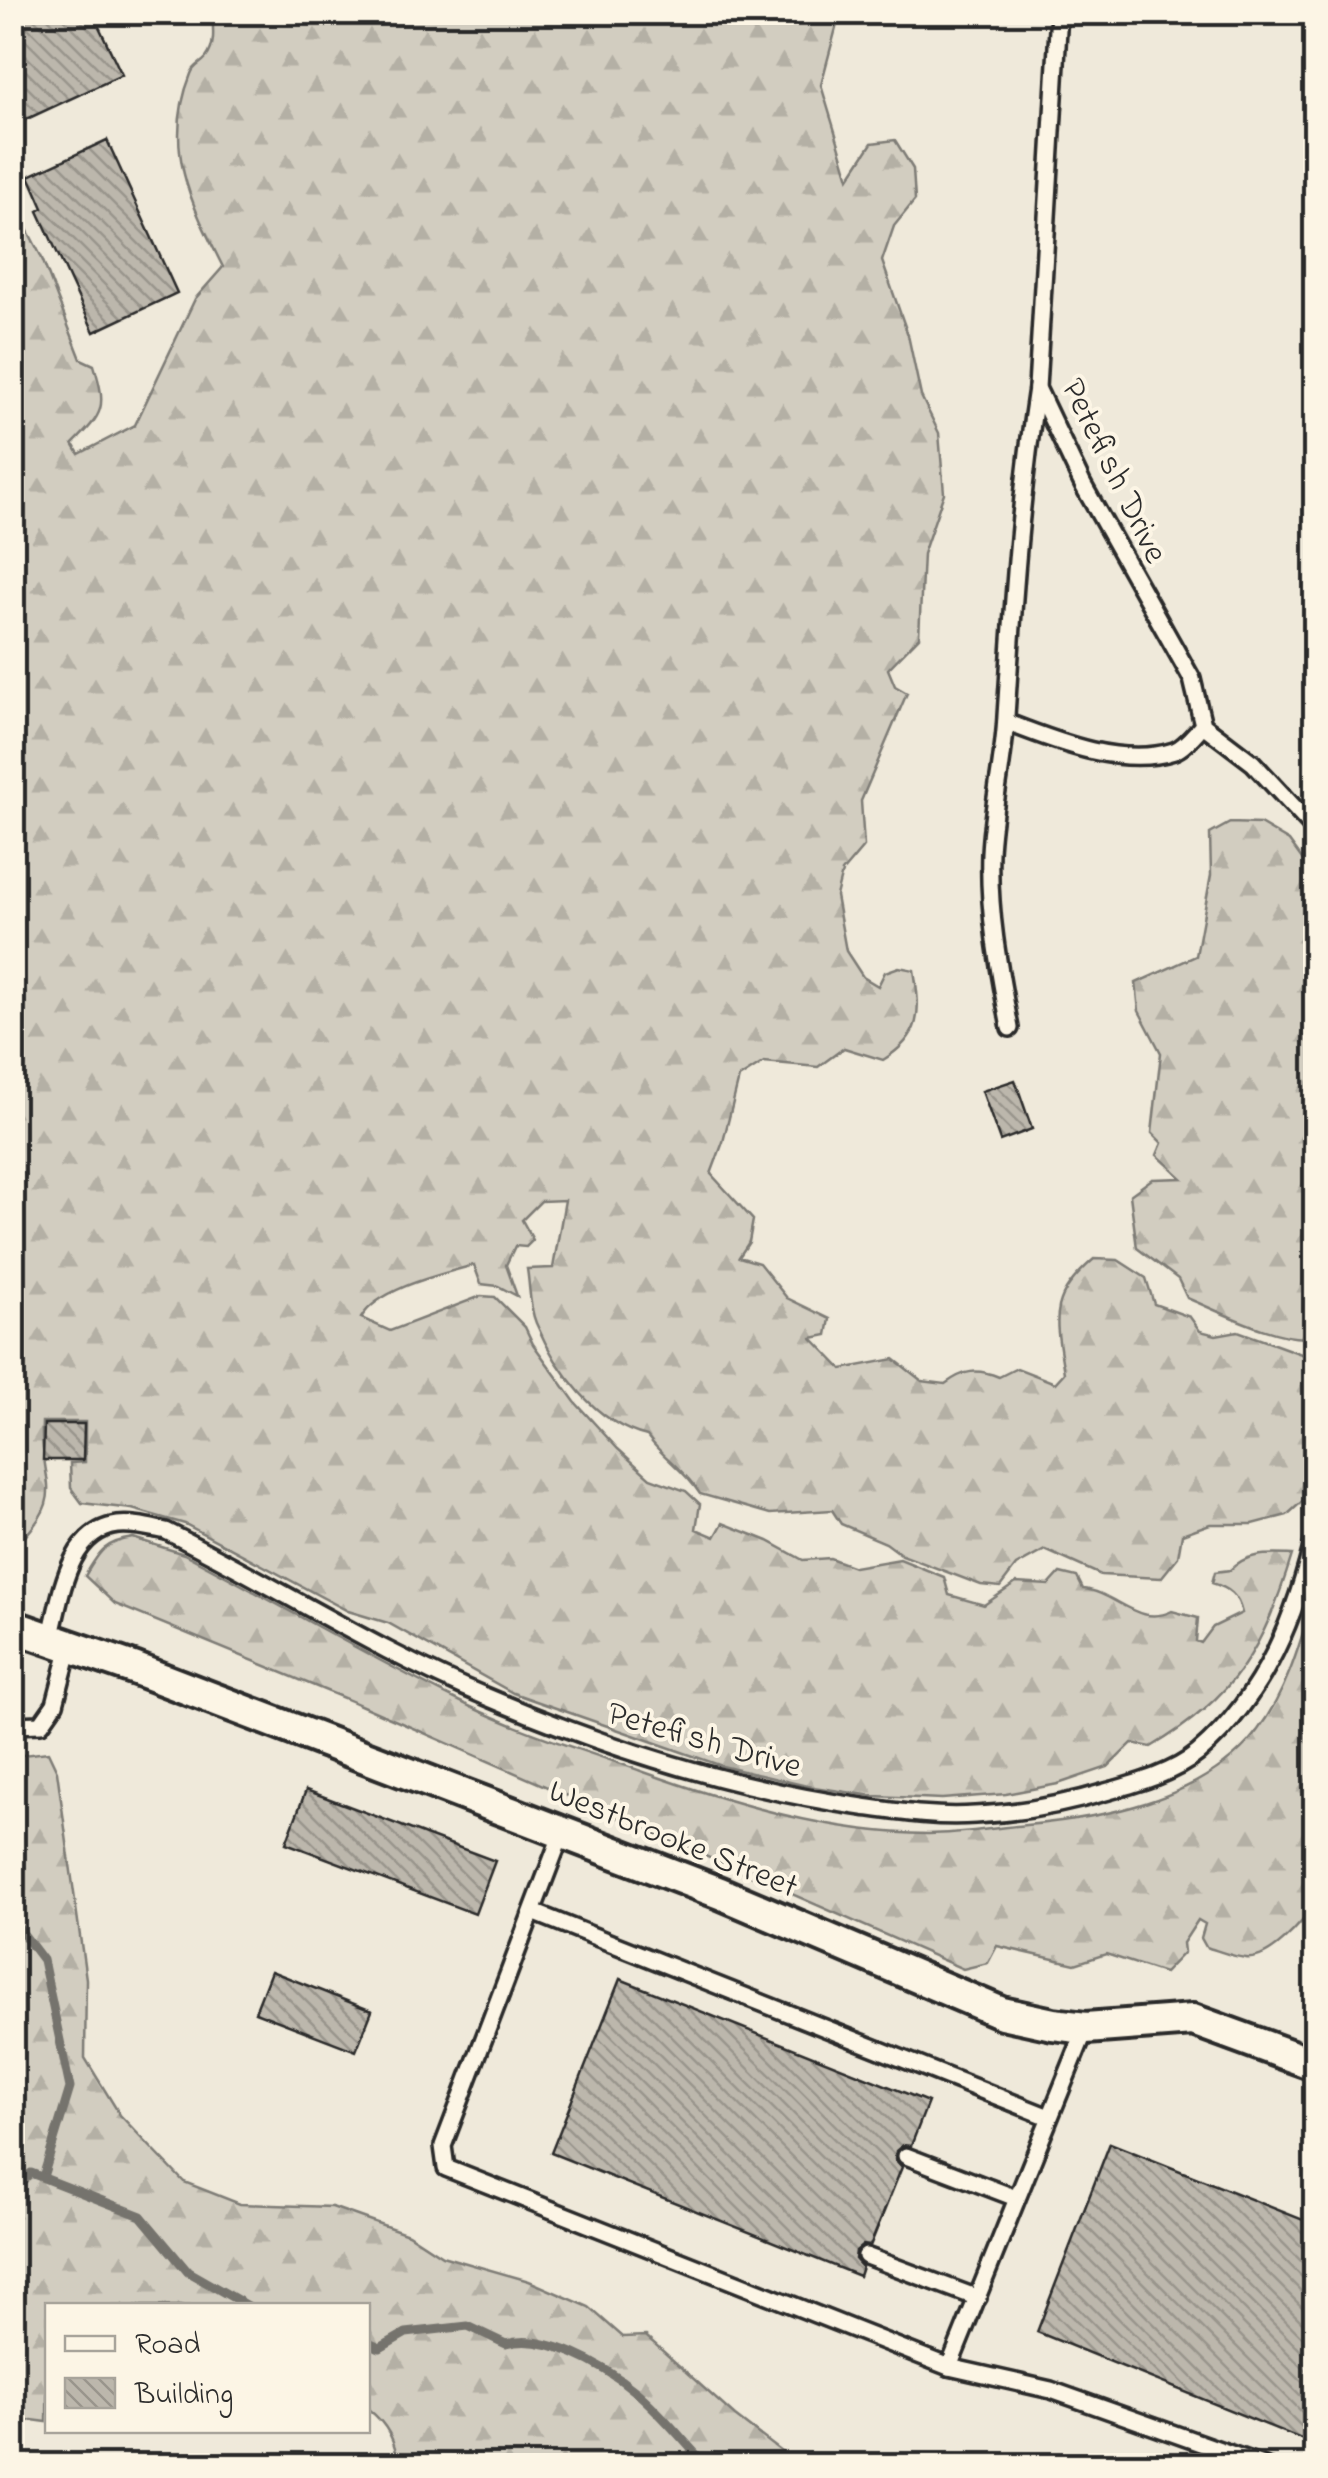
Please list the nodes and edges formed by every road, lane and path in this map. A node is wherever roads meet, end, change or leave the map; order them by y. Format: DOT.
graph roads {
  1 [pos="1059,12"];
  2 [pos="1038,388"];
  3 [pos="1006,722"];
  4 [pos="1203,725"];
  5 [pos="1316,831"];
  6 [pos="1010,1028"];
  7 [pos="1316,1530"];
  8 [pos="12,1626"];
  9 [pos="60,1643"];
  10 [pos="15,1725"];
  11 [pos="562,1833"];
  12 [pos="532,1912"];
  13 [pos="1086,2028"];
  14 [pos="1316,2066"];
  15 [pos="1050,2117"];
  16 [pos="906,2156"];
  17 [pos="1016,2198"];
  18 [pos="866,2256"];
  19 [pos="978,2298"];
  20 [pos="949,2368"];
  21 [pos="1264,2466"];
  1 -- 2 [label="lane, Petefish Drive"];
  2 -- 3 [label="lane"];
  2 -- 4 [label="lane, Petefish Drive"];
  3 -- 4 [label="lane"];
  3 -- 6 [label="lane"];
  4 -- 5 [label="lane"];
  7 -- 9 [label="lane, Petefish Drive"];
  8 -- 9 [label="street, Westbrooke Street"];
  9 -- 10 [label="lane"];
  9 -- 11 [label="street, Westbrooke Street"];
  11 -- 12 [label="lane"];
  11 -- 13 [label="street, Westbrooke Street"];
  12 -- 15 [label="lane"];
  12 -- 20 [label="lane"];
  13 -- 14 [label="street, Westbrooke Street"];
  13 -- 15 [label="lane"];
  15 -- 17 [label="lane"];
  16 -- 17 [label="lane"];
  17 -- 19 [label="lane"];
  18 -- 19 [label="lane"];
  19 -- 20 [label="lane"];
  20 -- 21 [label="lane"];
}
